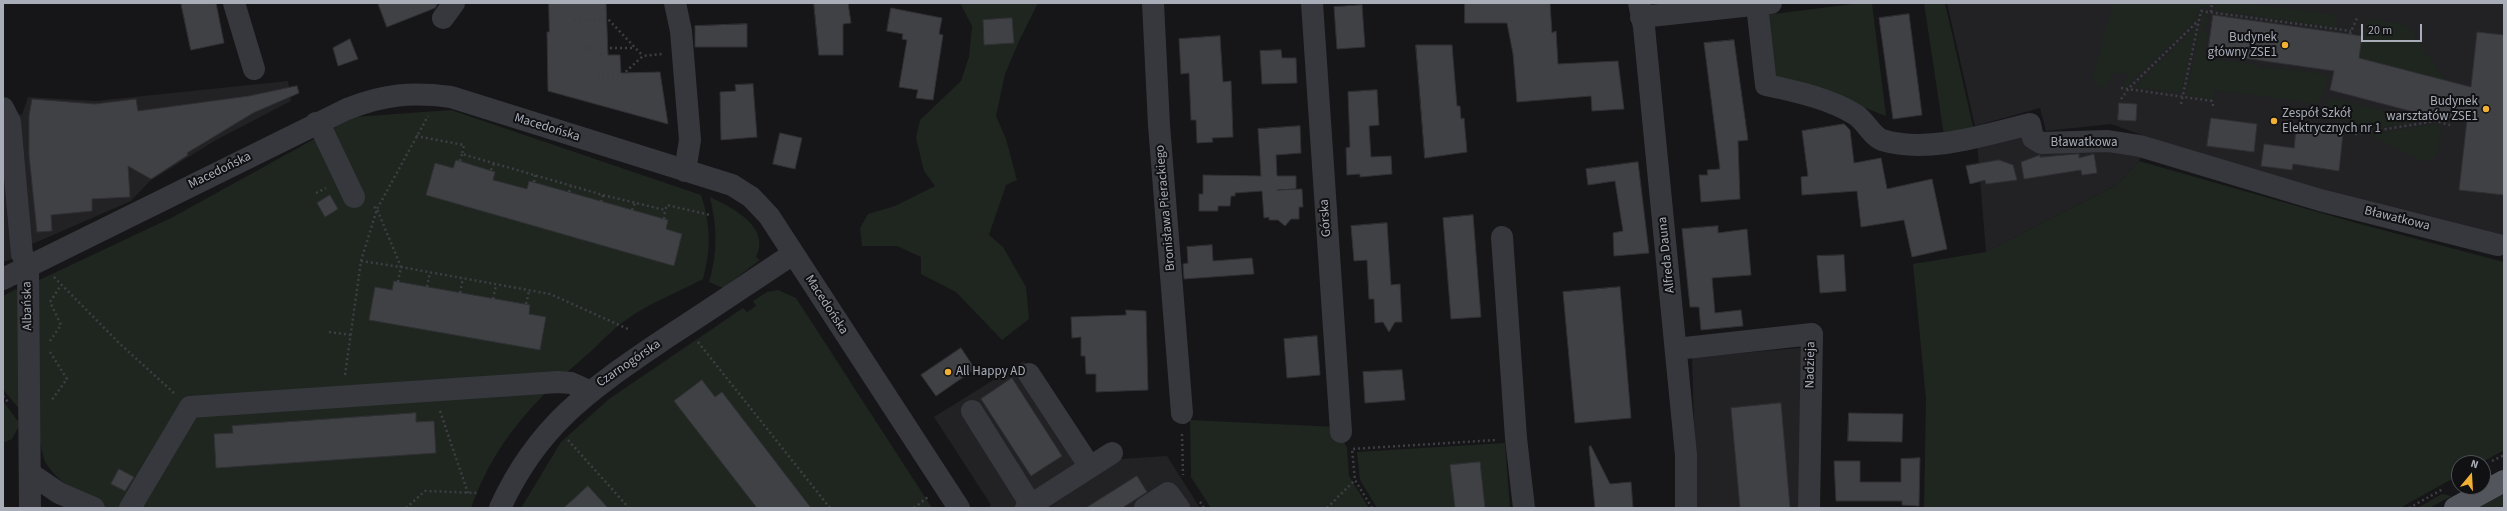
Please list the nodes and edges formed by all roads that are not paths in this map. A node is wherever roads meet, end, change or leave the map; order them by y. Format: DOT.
graph roads {
  1 [pos="234,3"];
  2 [pos="674,3"];
  3 [pos="1153,3"];
  4 [pos="1312,3"];
  5 [pos="1764,4"];
  6 [pos="1640,10"];
  7 [pos="254,70"];
  8 [pos="7,115"];
  9 [pos="316,123"];
  10 [pos="685,171"];
  11 [pos="354,197"];
  12 [pos="1502,237"];
  13 [pos="2498,245"];
  14 [pos="793,254"];
  15 [pos="28,266"];
  16 [pos="3,279"];
  17 [pos="1676,349"];
  18 [pos="1029,374"];
  19 [pos="589,391"];
  20 [pos="972,411"];
  21 [pos="1182,413"];
  22 [pos="1341,432"];
  23 [pos="1112,453"];
  24 [pos="1090,467"];
  25 [pos="31,474"];
  26 [pos="2504,481"];
  27 [pos="1029,507"];
  28 [pos="30,508"];
  29 [pos="94,508"];
  30 [pos="130,508"];
  31 [pos="500,508"];
  32 [pos="959,508"];
  33 [pos="1145,508"];
  34 [pos="1178,508"];
  35 [pos="1524,508"];
  36 [pos="1686,508"];
  37 [pos="1809,508"];
  38 [pos="2455,508"];
  1 -- 7 [label="street"];
  2 -- 10 [label="street"];
  3 -- 21 [label="street, Bronisława Pierackiego"];
  4 -- 22 [label="street, Górska"];
  5 -- 6 [label="street"];
  5 -- 13 [label="street, Bławatkowa"];
  6 -- 17 [label="street, Alfreda Dauna"];
  8 -- 15 [label="street, Albańska"];
  9 -- 10 [label="street, Macedońska"];
  9 -- 11 [label="street"];
  9 -- 15 [label="street, Macedońska"];
  10 -- 14 [label="street, Macedońska"];
  12 -- 35 [label="street"];
  14 -- 19 [label="street, Czarnogórska"];
  14 -- 32 [label="street, Macedońska"];
  15 -- 16 [label="street, Macedońska"];
  15 -- 25 [label="street, Albańska"];
  17 -- 36 [label="street, Alfreda Dauna"];
  17 -- 37 [label="street, Nadzieja"];
  18 -- 24 [label="street"];
  19 -- 30 [label="street"];
  19 -- 31 [label="street, Czarnogórska"];
  20 -- 27 [label="street"];
  23 -- 24 [label="street"];
  24 -- 27 [label="street"];
  25 -- 28 [label="street, Albańska"];
  25 -- 29 [label="street"];
  26 -- 38 [label="main road"];
  33 -- 34 [label="street"];
}
